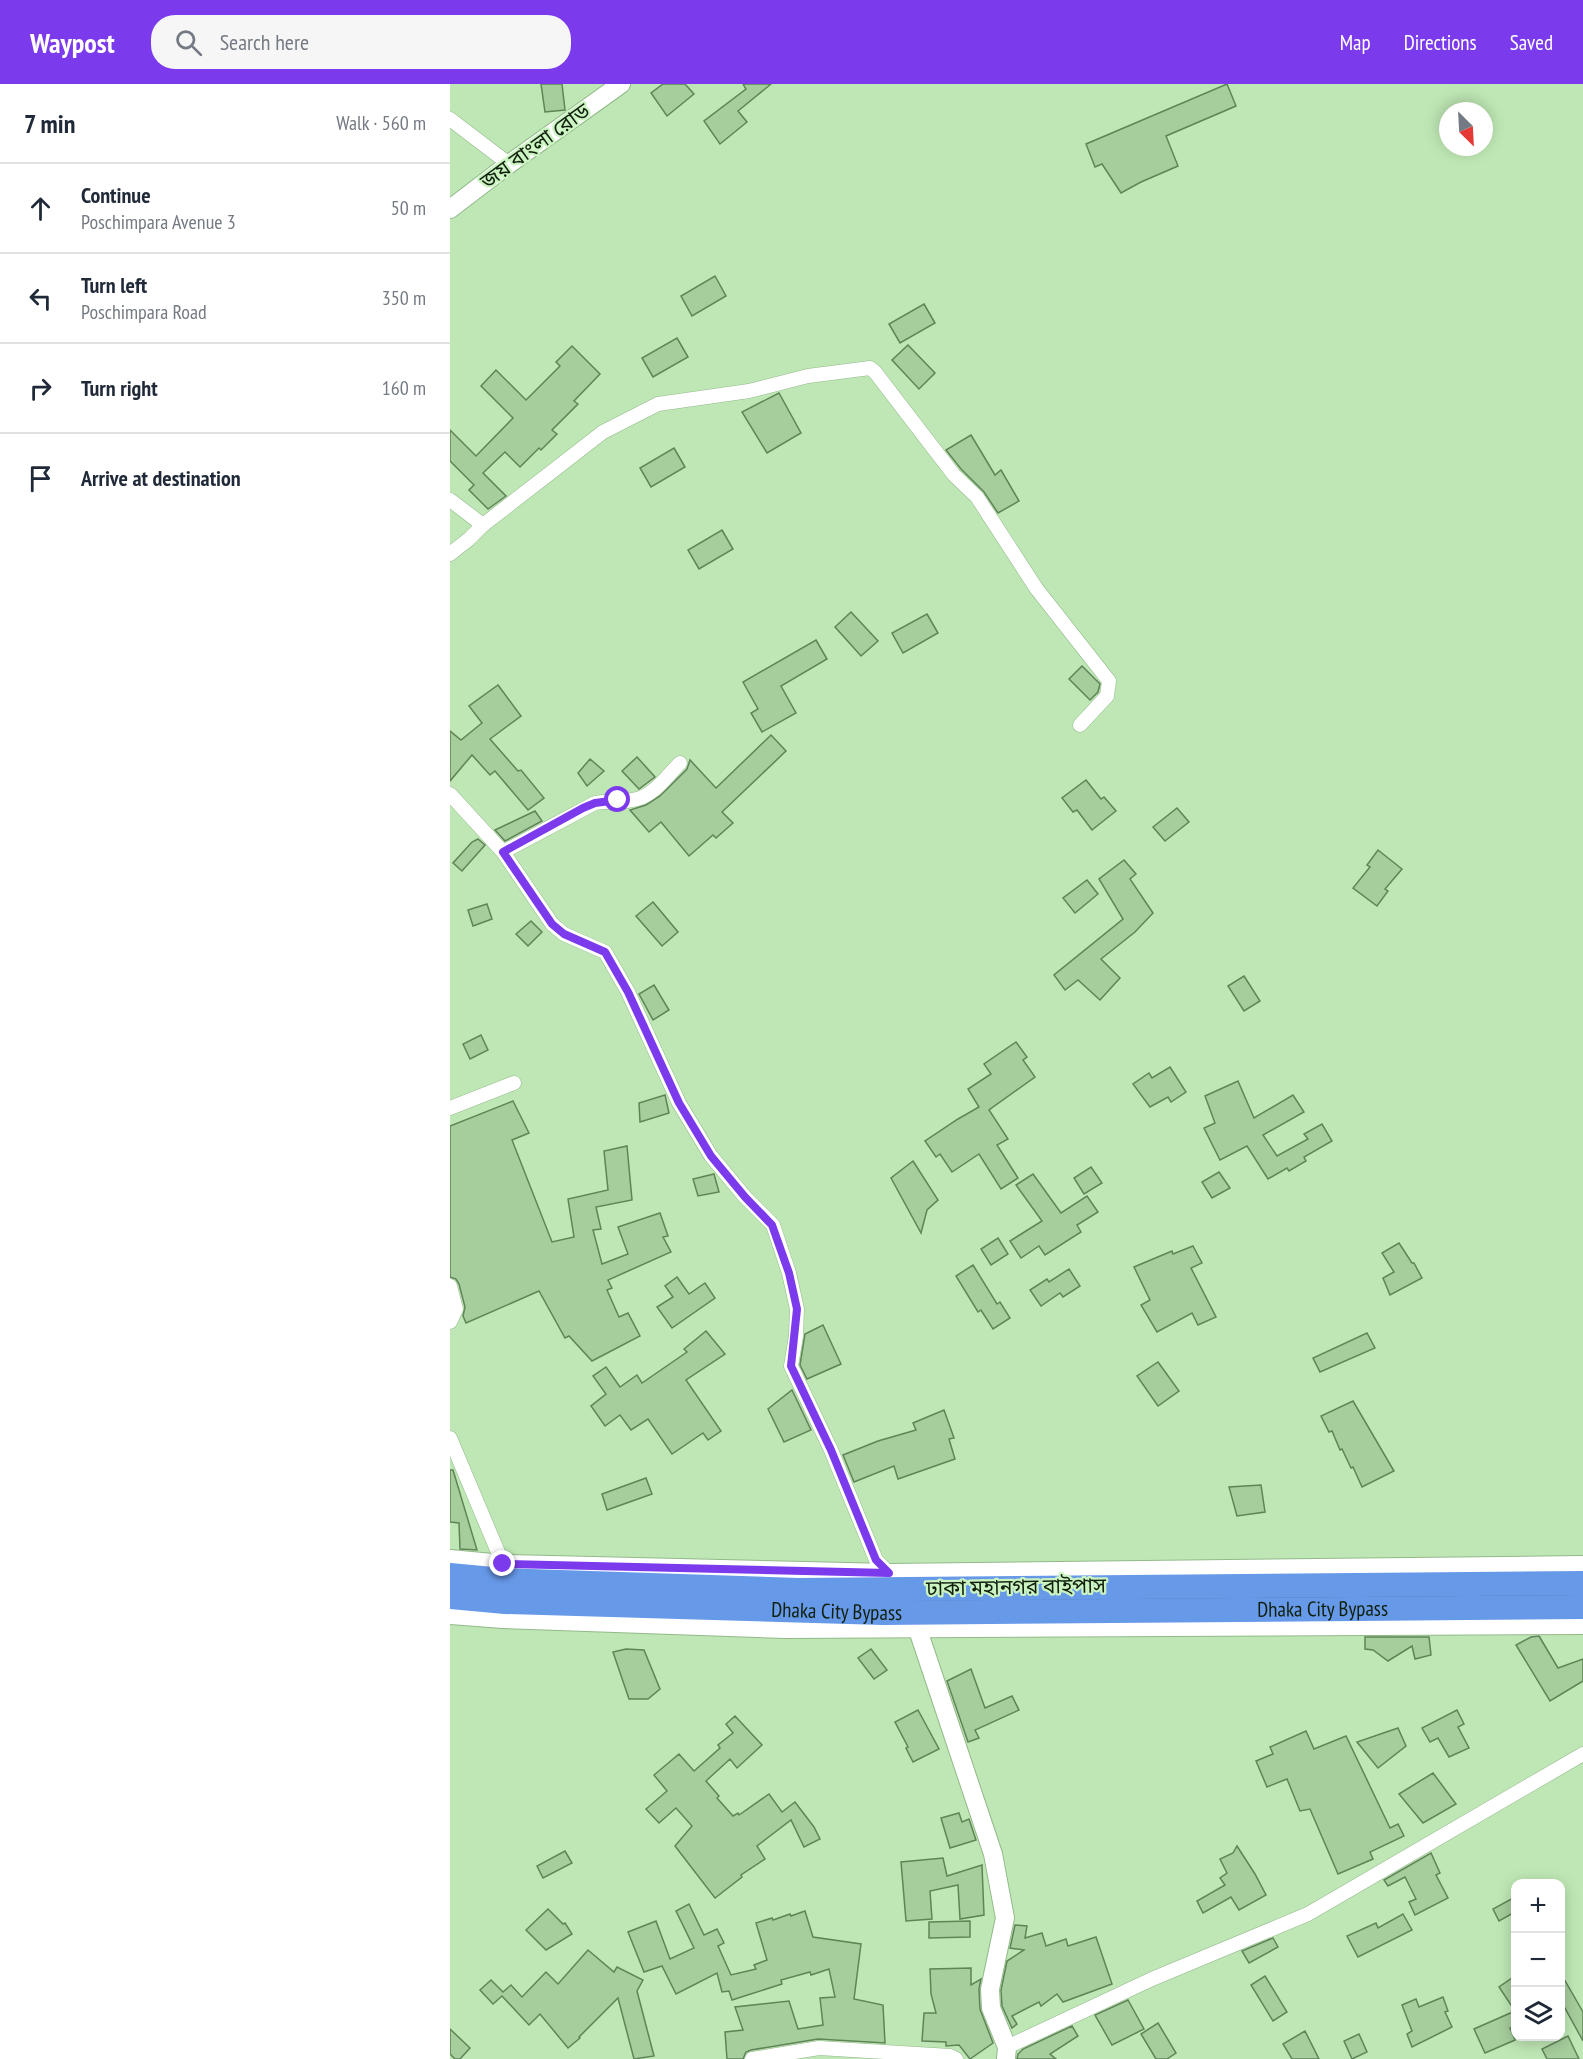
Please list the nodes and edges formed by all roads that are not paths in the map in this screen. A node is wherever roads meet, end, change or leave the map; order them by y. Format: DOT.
graph roads {
  1 [pos="621,84"];
  2 [pos="450,119"];
  3 [pos="508,164"];
  4 [pos="450,209"];
  5 [pos="450,500"];
  6 [pos="483,525"];
  7 [pos="450,554"];
  8 [pos="1080,725"];
  9 [pos="680,764"];
  10 [pos="450,794"];
  11 [pos="503,852"];
  12 [pos="514,1083"];
  13 [pos="450,1108"];
  14 [pos="450,1286"];
  15 [pos="450,1322"];
  16 [pos="450,1438"];
  17 [pos="450,1559"];
  18 [pos="503,1564"];
  19 [pos="1583,1565"];
  20 [pos="889,1573"];
  21 [pos="450,1575"];
  22 [pos="1583,1583"];
  23 [pos="450,1597"];
  24 [pos="1583,1607"];
  25 [pos="450,1615"];
  26 [pos="1583,1625"];
  27 [pos="918,1630"];
  28 [pos="1583,1754"];
  29 [pos="1006,2053"];
  30 [pos="752,2059"];
  31 [pos="956,2059"];
  1 -- 3 [label="main road, জয় বাংলা রোড"];
  2 -- 3 [label="street"];
  3 -- 4 [label="main road, জয় বাংলা রোড"];
  5 -- 6 [label="street"];
  6 -- 7 [label="street"];
  6 -- 8 [label="street"];
  9 -- 11 [label="street"];
  10 -- 11 [label="street"];
  11 -- 20 [label="street"];
  12 -- 13 [label="street"];
  14 -- 15 [label="street"];
  16 -- 18 [label="street"];
  17 -- 18 [label="main road"];
  18 -- 20 [label="main road"];
  19 -- 20 [label="main road"];
  21 -- 22 [label="highway, ঢাকা মহানগর বাইপাস"];
  23 -- 24 [label="highway, Dhaka City Bypass"];
  25 -- 27 [label="main road"];
  26 -- 27 [label="main road"];
  27 -- 29 [label="main road"];
  28 -- 29 [label="street"];
  30 -- 31 [label="street"];
}
